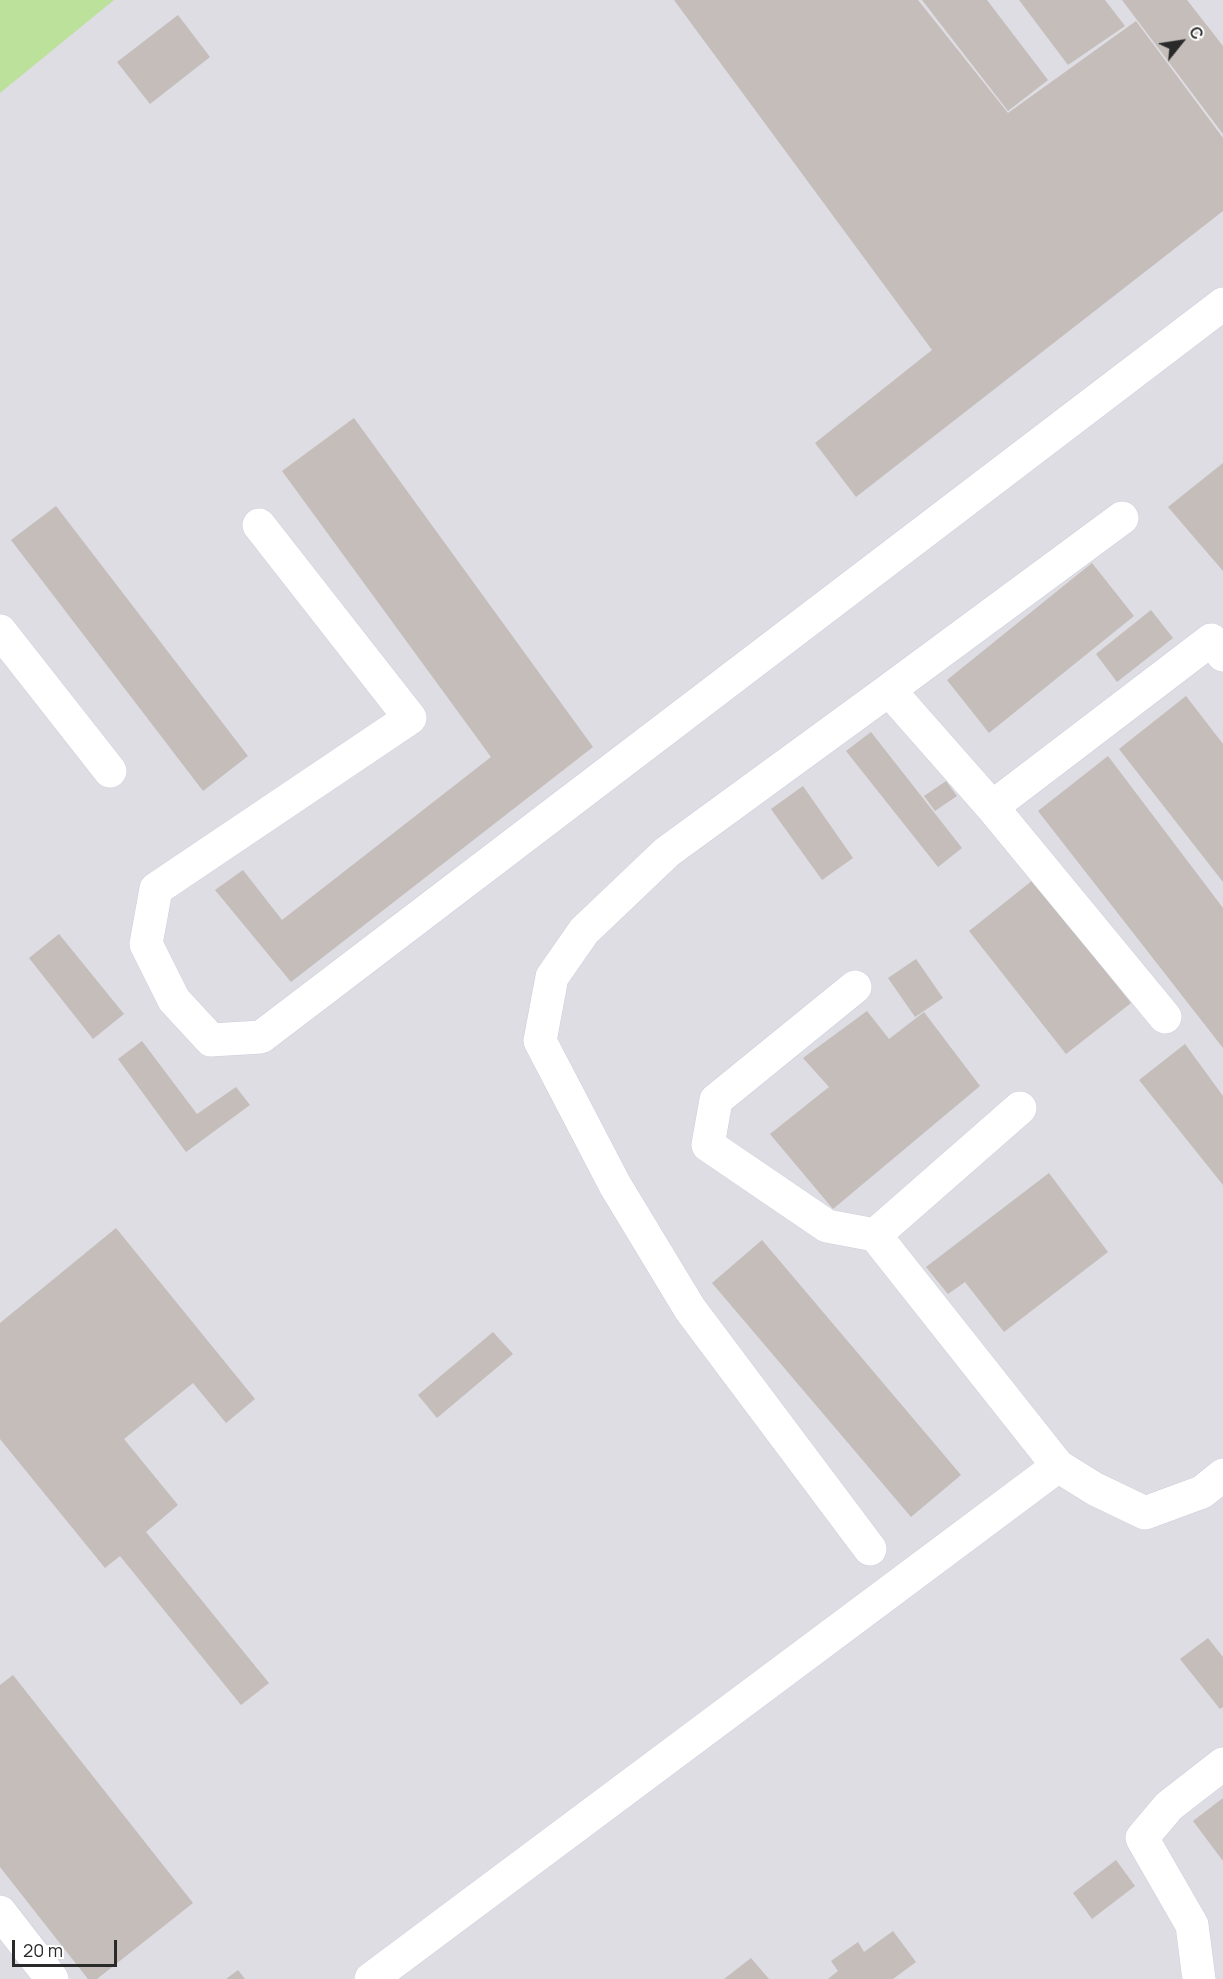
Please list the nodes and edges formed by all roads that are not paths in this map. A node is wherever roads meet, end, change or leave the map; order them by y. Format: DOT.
graph roads {
  1 [pos="1223,304"];
  2 [pos="1122,518"];
  3 [pos="259,525"];
  4 [pos="0,631"];
  5 [pos="1223,655"];
  6 [pos="890,690"];
  7 [pos="110,771"];
  8 [pos="992,807"];
  9 [pos="855,987"];
  10 [pos="1165,1017"];
  11 [pos="1020,1108"];
  12 [pos="875,1235"];
  13 [pos="1058,1466"];
  14 [pos="1223,1475"];
  15 [pos="870,1549"];
  16 [pos="1223,1764"];
  17 [pos="0,1912"];
  18 [pos="52,1979"];
  19 [pos="371,1979"];
  20 [pos="1198,1979"];
  1 -- 3 [label="lane"];
  2 -- 6 [label="lane"];
  4 -- 7 [label="lane"];
  5 -- 8 [label="lane"];
  6 -- 8 [label="lane"];
  6 -- 15 [label="lane"];
  8 -- 10 [label="lane"];
  9 -- 12 [label="lane"];
  11 -- 12 [label="lane"];
  12 -- 13 [label="lane"];
  13 -- 14 [label="lane"];
  13 -- 19 [label="lane"];
  16 -- 20 [label="lane"];
  17 -- 18 [label="lane"];
}
